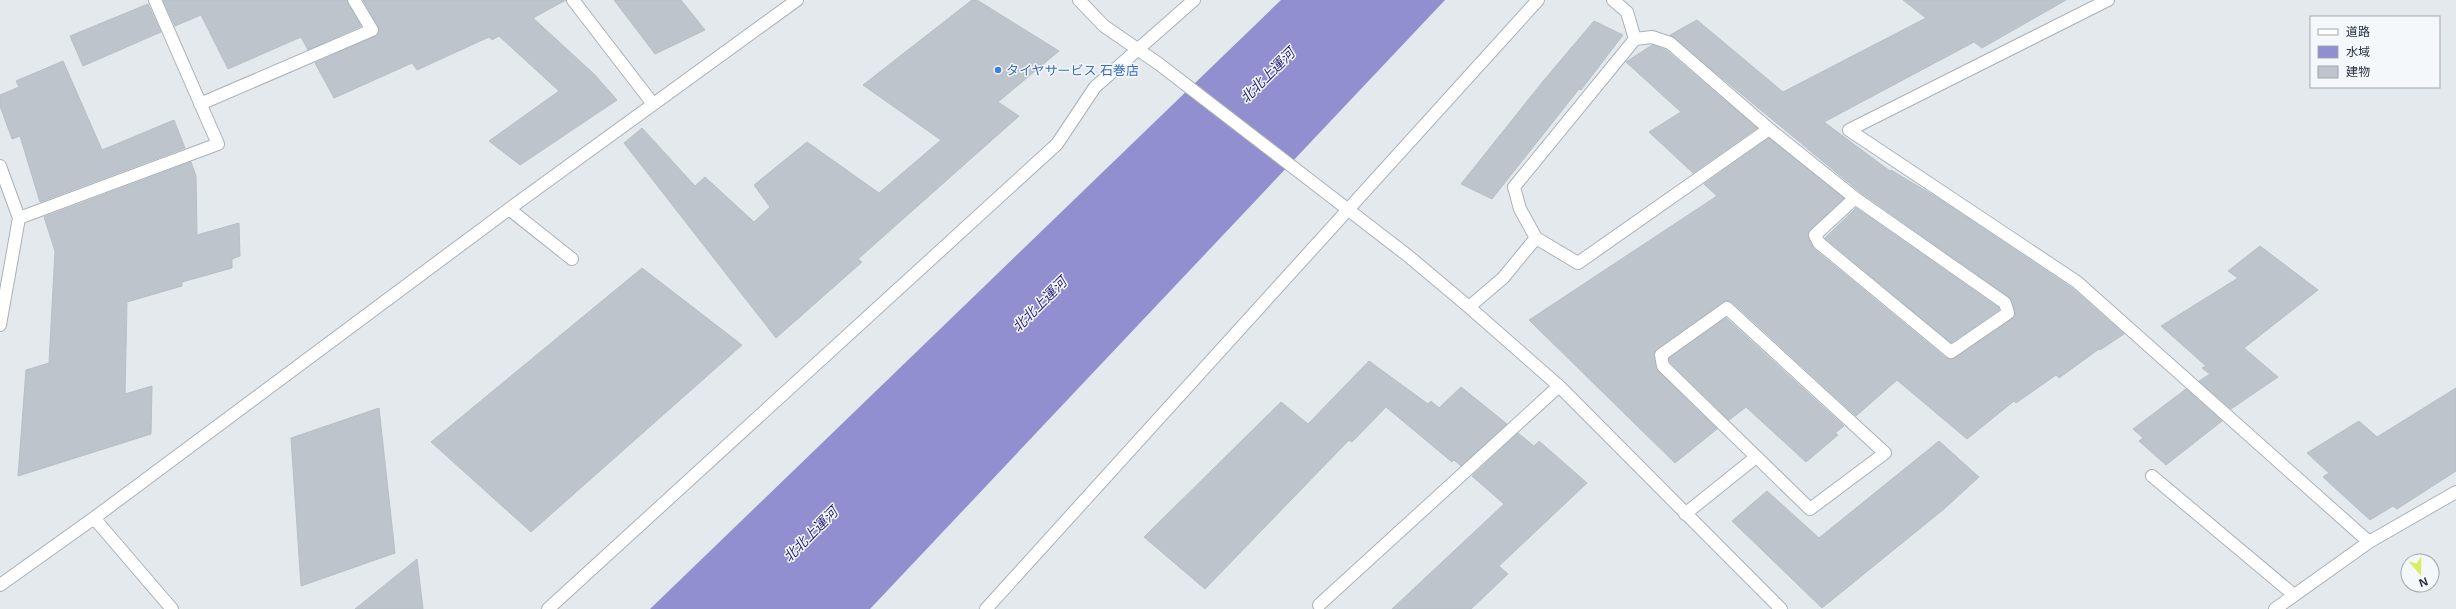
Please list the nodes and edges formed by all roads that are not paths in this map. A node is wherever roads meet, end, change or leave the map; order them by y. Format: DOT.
graph roads {
  1 [pos="155,0"];
  2 [pos="354,0"];
  3 [pos="573,0"];
  4 [pos="797,0"];
  5 [pos="1079,0"];
  6 [pos="1194,0"];
  7 [pos="1538,0"];
  8 [pos="1613,0"];
  9 [pos="2108,0"];
  10 [pos="1635,39"];
  11 [pos="1137,49"];
  12 [pos="200,104"];
  13 [pos="653,104"];
  14 [pos="1769,129"];
  15 [pos="0,166"];
  16 [pos="1855,198"];
  17 [pos="509,209"];
  18 [pos="1348,210"];
  19 [pos="19,218"];
  20 [pos="1536,238"];
  21 [pos="572,258"];
  22 [pos="1470,307"];
  23 [pos="0,325"];
  24 [pos="1559,386"];
  25 [pos="1756,457"];
  26 [pos="2152,476"];
  27 [pos="2456,492"];
  28 [pos="1685,514"];
  29 [pos="94,518"];
  30 [pos="2368,542"];
  31 [pos="0,586"];
  32 [pos="2294,595"];
  33 [pos="1319,605"];
  34 [pos="172,609"];
  35 [pos="548,609"];
  36 [pos="986,609"];
  37 [pos="1782,609"];
  38 [pos="2275,609"];
  1 -- 12 [label="street"];
  2 -- 12 [label="street"];
  3 -- 13 [label="street"];
  4 -- 13 [label="street"];
  5 -- 11 [label="street"];
  6 -- 11 [label="street"];
  7 -- 18 [label="street"];
  8 -- 10 [label="street"];
  9 -- 30 [label="street"];
  10 -- 14 [label="street"];
  10 -- 20 [label="street"];
  11 -- 18 [label="street"];
  11 -- 35 [label="street"];
  12 -- 19 [label="street"];
  13 -- 17 [label="street"];
  14 -- 16 [label="street"];
  14 -- 20 [label="street"];
  15 -- 19 [label="street"];
  16 -- 16 [label="street"];
  17 -- 21 [label="street"];
  17 -- 29 [label="street"];
  18 -- 22 [label="street"];
  18 -- 36 [label="street"];
  19 -- 23 [label="street"];
  20 -- 22 [label="street"];
  22 -- 24 [label="street"];
  24 -- 28 [label="street"];
  24 -- 33 [label="street"];
  25 -- 25 [label="street"];
  25 -- 28 [label="street"];
  26 -- 32 [label="street"];
  27 -- 30 [label="street"];
  28 -- 37 [label="street"];
  29 -- 31 [label="street"];
  29 -- 34 [label="street"];
  30 -- 32 [label="street"];
  32 -- 38 [label="street"];
}
